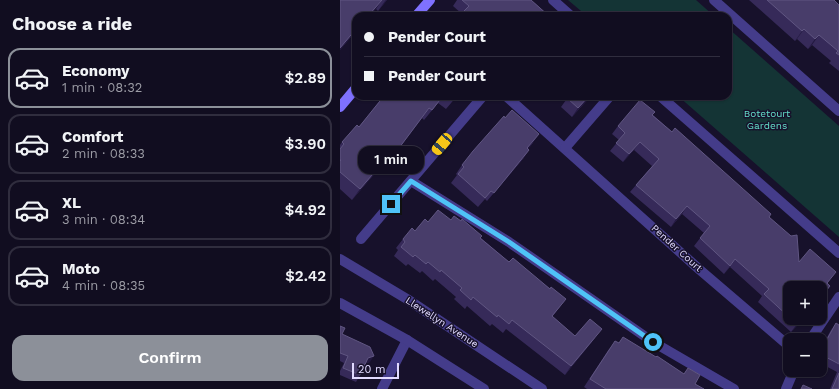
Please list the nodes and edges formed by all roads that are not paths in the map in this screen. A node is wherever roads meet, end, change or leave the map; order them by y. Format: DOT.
graph roads {
  1 [pos="430,0"];
  2 [pos="554,0"];
  3 [pos="714,0"];
  4 [pos="420,12"];
  5 [pos="567,12"];
  6 [pos="727,12"];
  7 [pos="732,16"];
  8 [pos="352,93"];
  9 [pos="480,100"];
  10 [pos="511,100"];
  11 [pos="607,100"];
  12 [pos="665,100"];
  13 [pos="340,107"];
  14 [pos="839,112"];
  15 [pos="565,148"];
  16 [pos="411,181"];
  17 [pos="361,239"];
  18 [pos="839,253"];
  19 [pos="340,259"];
  20 [pos="839,296"];
  21 [pos="340,303"];
  22 [pos="815,333"];
  23 [pos="407,340"];
  24 [pos="783,341"];
  25 [pos="791,377"];
  26 [pos="382,389"];
  27 [pos="484,389"];
  28 [pos="542,389"];
  29 [pos="734,389"];
  30 [pos="786,389"];
  1 -- 4 [label="main road"];
  2 -- 5 [label="street"];
  3 -- 6 [label="street"];
  7 -- 14 [label="street"];
  8 -- 13 [label="main road"];
  9 -- 16 [label="street"];
  10 -- 15 [label="street, Pender Court"];
  11 -- 15 [label="street"];
  12 -- 18 [label="street"];
  15 -- 24 [label="street, Pender Court"];
  16 -- 17 [label="street"];
  16 -- 29 [label="street"];
  19 -- 28 [label="street, Llewellyn Avenue"];
  20 -- 22 [label="street"];
  21 -- 23 [label="street"];
  23 -- 26 [label="street"];
  23 -- 27 [label="street"];
  25 -- 30 [label="street"];
}
